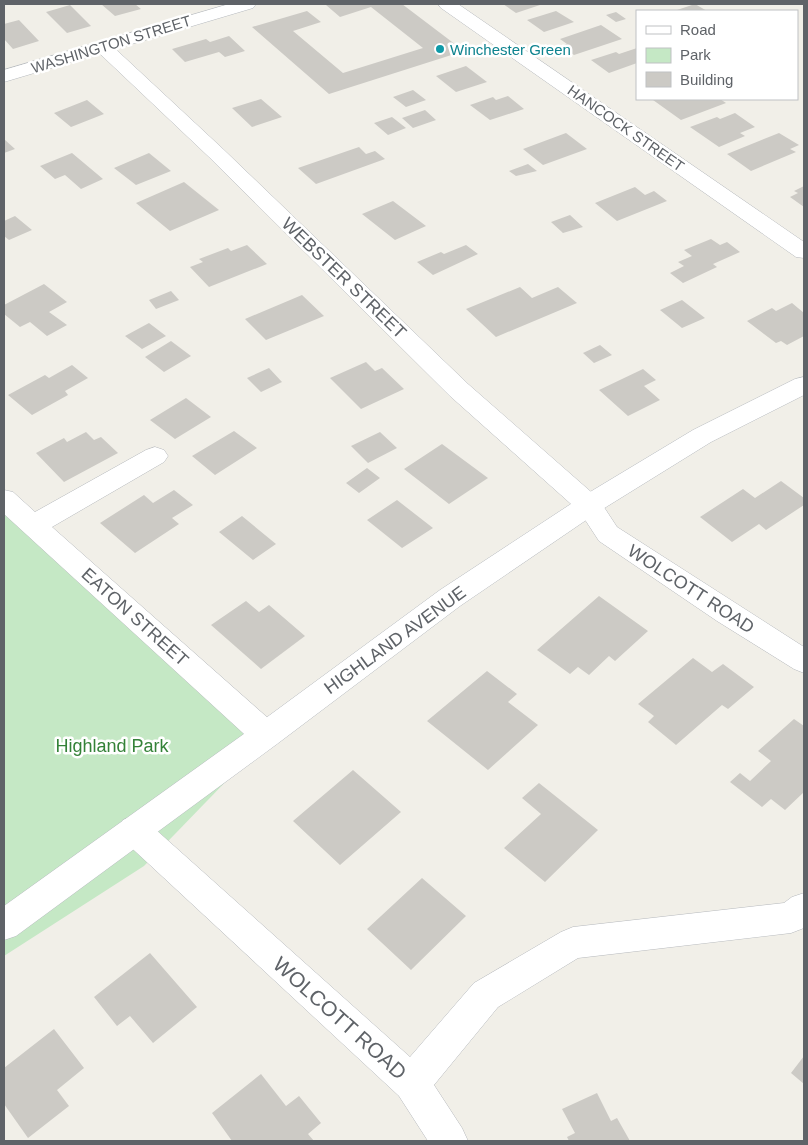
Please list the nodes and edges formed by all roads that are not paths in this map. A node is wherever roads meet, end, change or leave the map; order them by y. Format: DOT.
graph roads {
  1 [pos="247,4"];
  2 [pos="447,4"];
  3 [pos="103,47"];
  4 [pos="4,76"];
  5 [pos="804,252"];
  6 [pos="804,385"];
  7 [pos="155,456"];
  8 [pos="4,499"];
  9 [pos="589,504"];
  10 [pos="33,525"];
  11 [pos="804,661"];
  12 [pos="266,735"];
  13 [pos="134,830"];
  14 [pos="804,908"];
  15 [pos="4,925"];
  16 [pos="412,1083"];
  17 [pos="449,1141"];
  1 -- 3 [label="street, WASHINGTON STREET"];
  2 -- 5 [label="street, HANCOCK STREET"];
  3 -- 4 [label="street, WASHINGTON STREET"];
  3 -- 9 [label="street, WEBSTER STREET"];
  6 -- 9 [label="street, HIGHLAND AVENUE"];
  7 -- 10 [label="street"];
  8 -- 10 [label="street, EATON STREET"];
  9 -- 11 [label="street, WOLCOTT ROAD"];
  9 -- 12 [label="street, HIGHLAND AVENUE"];
  10 -- 12 [label="street, EATON STREET"];
  12 -- 13 [label="street, HIGHLAND AVENUE"];
  13 -- 15 [label="street, HIGHLAND AVENUE"];
  13 -- 16 [label="street, WOLCOTT ROAD"];
  14 -- 16 [label="street, WOLCOTT ROAD"];
  16 -- 17 [label="street"];
}
